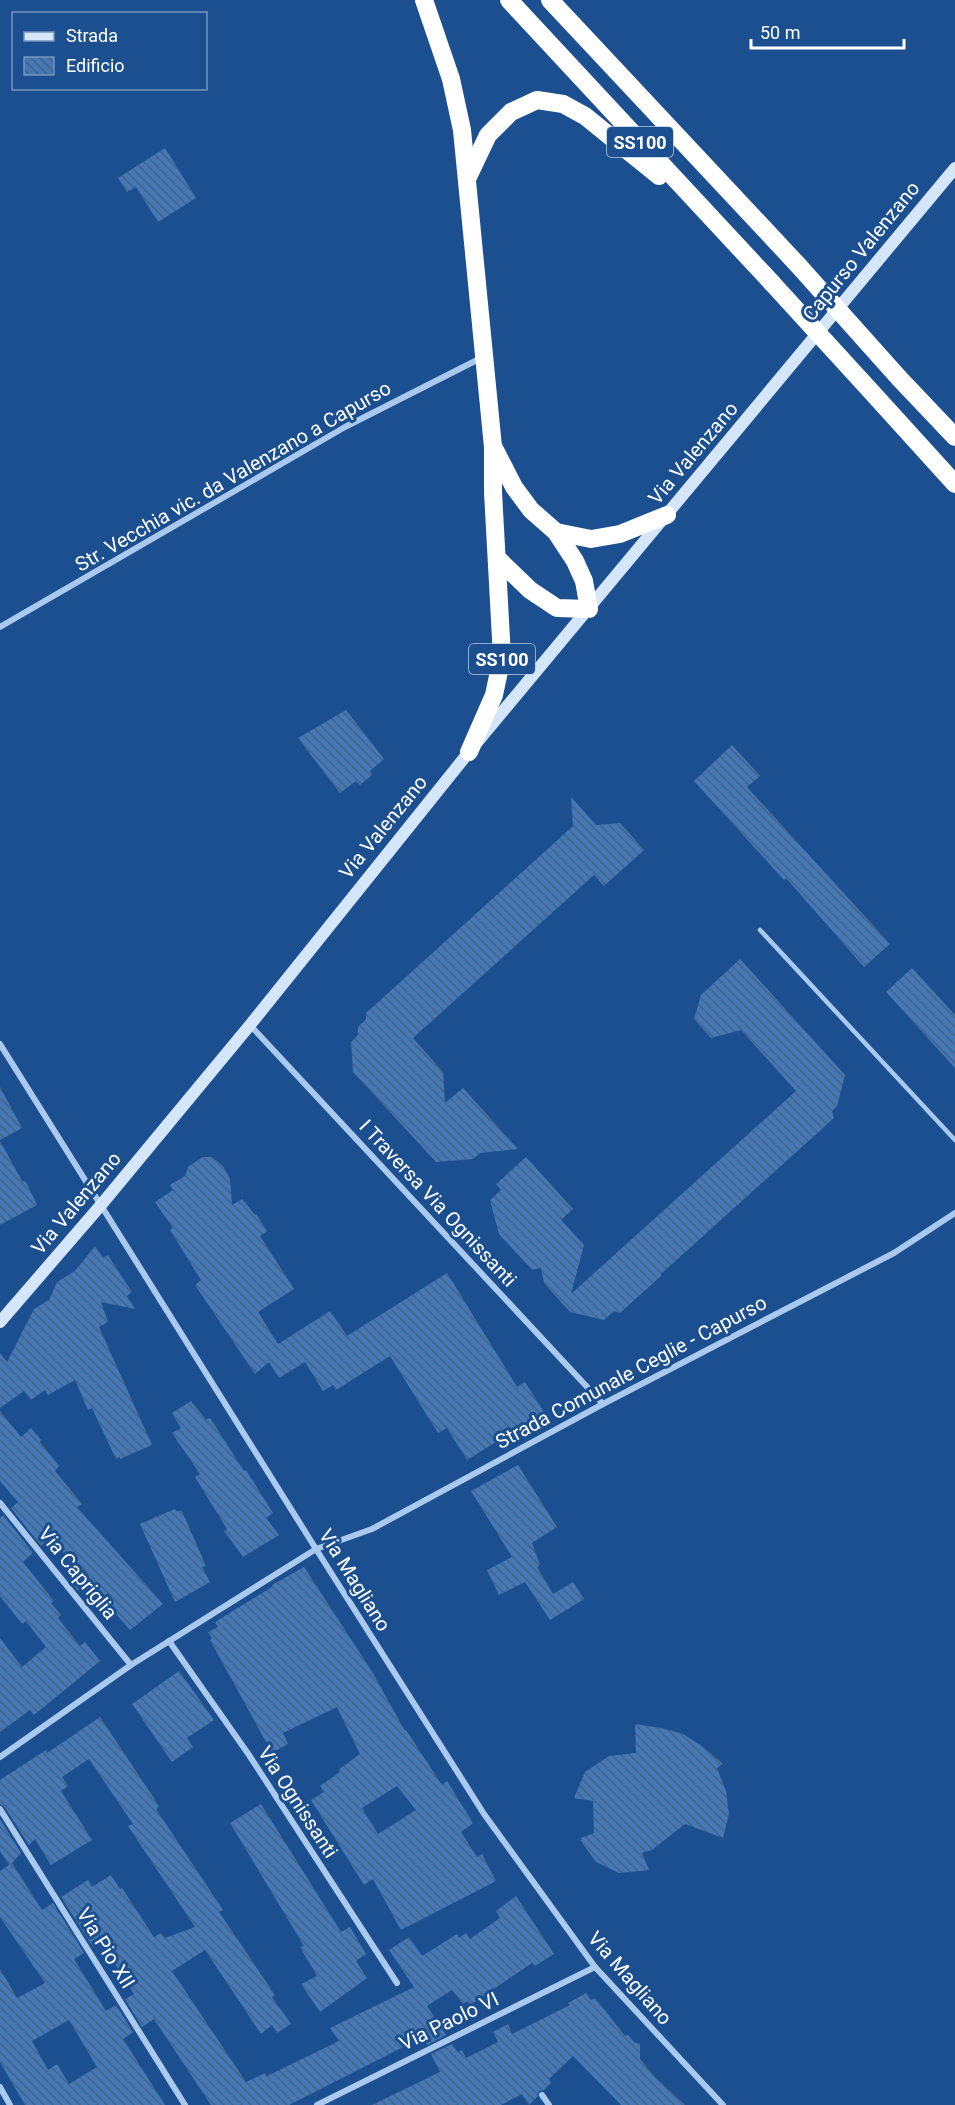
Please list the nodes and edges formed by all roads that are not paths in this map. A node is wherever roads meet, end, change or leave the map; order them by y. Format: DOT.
graph roads {
  1 [pos="424,0"];
  2 [pos="509,0"];
  3 [pos="550,0"];
  4 [pos="955,168"];
  5 [pos="468,179"];
  6 [pos="724,232"];
  7 [pos="484,357"];
  8 [pos="798,359"];
  9 [pos="921,402"];
  10 [pos="955,426"];
  11 [pos="955,437"];
  12 [pos="493,447"];
  13 [pos="955,484"];
  14 [pos="667,515"];
  15 [pos="556,532"];
  16 [pos="498,560"];
  17 [pos="590,609"];
  18 [pos="0,627"];
  19 [pos="468,752"];
  20 [pos="760,930"];
  21 [pos="250,1025"];
  22 [pos="0,1044"];
  23 [pos="955,1140"];
  24 [pos="101,1205"];
  25 [pos="955,1213"];
  26 [pos="1,1319"];
  27 [pos="603,1404"];
  28 [pos="0,1503"];
  29 [pos="316,1549"];
  30 [pos="169,1641"];
  31 [pos="130,1665"];
  32 [pos="0,1757"];
  33 [pos="0,1809"];
  34 [pos="595,1967"];
  35 [pos="397,1983"];
  36 [pos="0,2087"];
  37 [pos="542,2096"];
  38 [pos="10,2105"];
  39 [pos="185,2105"];
  40 [pos="317,2105"];
  41 [pos="549,2105"];
  42 [pos="723,2105"];
  1 -- 5 [label="highway, SS100"];
  2 -- 6 [label="highway, SS100"];
  3 -- 9 [label="highway, SS100, bridge"];
  4 -- 8 [label="street, Capurso Valenzano"];
  5 -- 6 [label="highway"];
  5 -- 7 [label="highway, SS100"];
  6 -- 13 [label="highway, SS100, bridge"];
  7 -- 12 [label="highway, SS100"];
  7 -- 18 [label="street, Str. Vecchia vic. da Valenzano a Capurso"];
  8 -- 14 [label="street, Via Valenzano"];
  9 -- 10 [label="highway, SS100"];
  9 -- 11 [label="highway, SS100"];
  12 -- 15 [label="highway, SS100"];
  12 -- 16 [label="highway, SS100"];
  14 -- 15 [label="highway"];
  14 -- 17 [label="street, Via Valenzano"];
  15 -- 17 [label="highway, SS100"];
  16 -- 17 [label="highway"];
  16 -- 19 [label="highway, SS100"];
  17 -- 19 [label="street, Via Valenzano"];
  19 -- 21 [label="street, Via Valenzano"];
  20 -- 23 [label="lane"];
  21 -- 24 [label="street, Via Valenzano"];
  21 -- 27 [label="street, I Traversa Via Ognissanti"];
  22 -- 24 [label="street, Via Magliano"];
  24 -- 26 [label="street, Via Valenzano"];
  24 -- 29 [label="street, Via Magliano"];
  25 -- 27 [label="street, Strada Comunale Ceglie - Capurso"];
  27 -- 29 [label="street, Strada Comunale Ceglie - Capurso"];
  28 -- 31 [label="street, Via Capriglia"];
  29 -- 30 [label="street"];
  29 -- 34 [label="street, Via Magliano"];
  30 -- 31 [label="street"];
  30 -- 35 [label="street, Via Ognissanti"];
  31 -- 32 [label="street"];
  33 -- 39 [label="street, Via Pio XII"];
  34 -- 40 [label="street, Via Paolo VI"];
  34 -- 42 [label="street, Via Magliano"];
  36 -- 38 [label="street"];
  37 -- 41 [label="street"];
}
